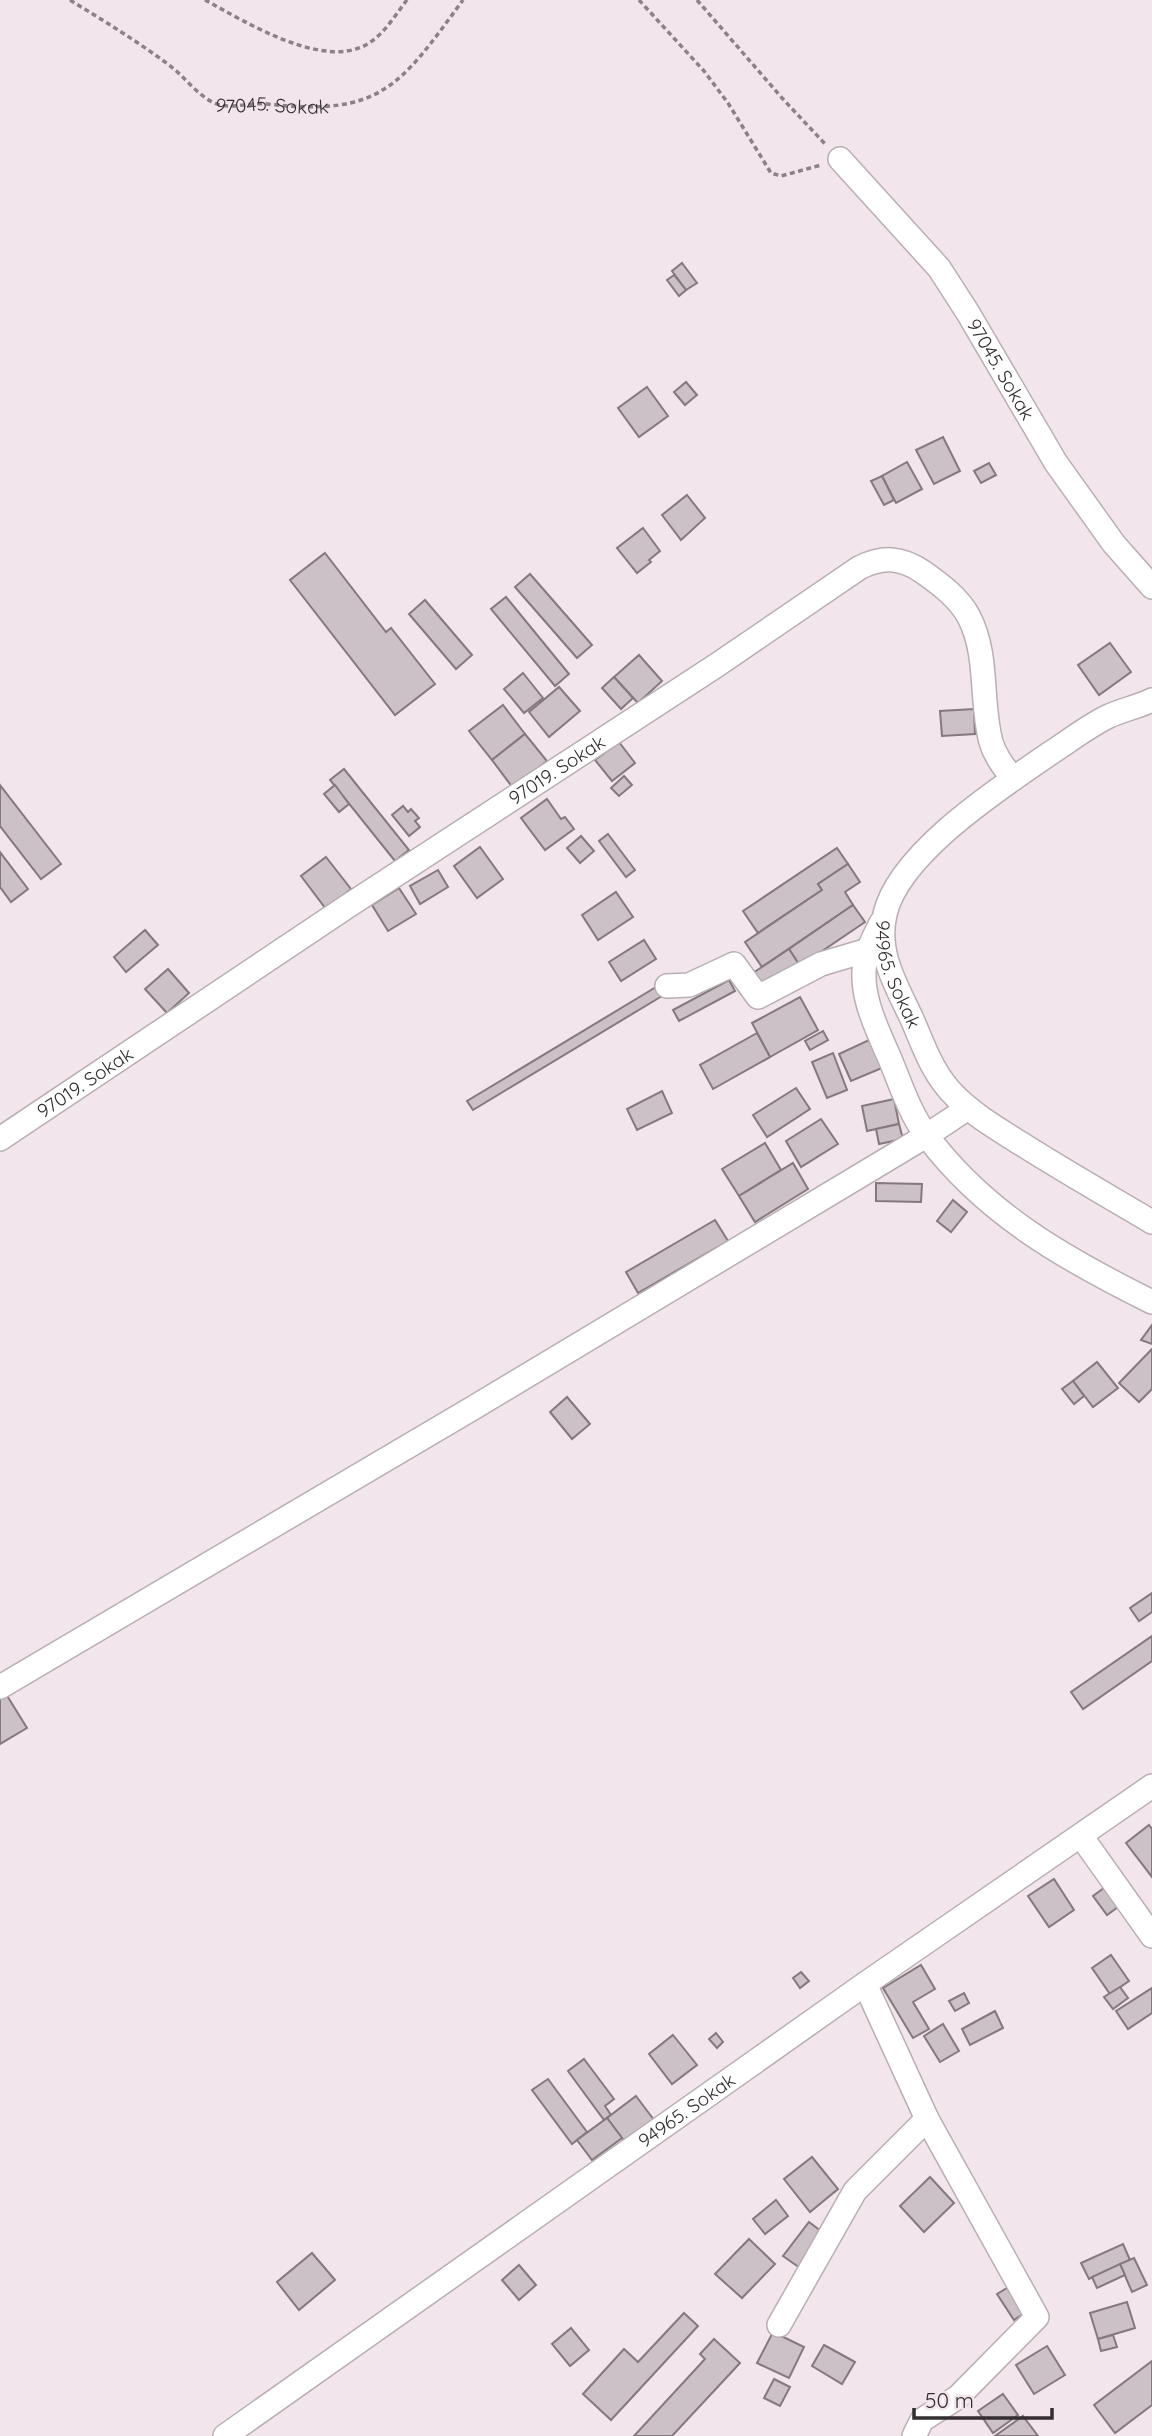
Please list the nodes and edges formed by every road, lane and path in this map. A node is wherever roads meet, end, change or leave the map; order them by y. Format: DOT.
graph roads {
  1 [pos="70,0"];
  2 [pos="205,0"];
  3 [pos="407,0"];
  4 [pos="463,0"];
  5 [pos="639,0"];
  6 [pos="697,0"];
  7 [pos="840,159"];
  8 [pos="1152,587"];
  9 [pos="1152,700"];
  10 [pos="1013,779"];
  11 [pos="885,914"];
  12 [pos="868,950"];
  13 [pos="667,986"];
  14 [pos="968,1108"];
  15 [pos="926,1136"];
  16 [pos="0,1139"];
  17 [pos="1152,1222"];
  18 [pos="1152,1301"];
  19 [pos="0,1687"];
  20 [pos="1152,1786"];
  21 [pos="1081,1836"];
  22 [pos="1152,1936"];
  23 [pos="865,1984"];
  24 [pos="927,2119"];
  25 [pos="779,2325"];
  26 [pos="225,2436"];
  27 [pos="914,2436"];
  1 -- 4 [label="path, 97045. Sokak"];
  2 -- 3 [label="path"];
  5 -- 7 [label="path"];
  6 -- 7 [label="path"];
  7 -- 8 [label="street, 97045. Sokak"];
  9 -- 10 [label="street, 94965. Sokak"];
  10 -- 11 [label="street, 94965. Sokak"];
  10 -- 16 [label="street, 97019. Sokak"];
  11 -- 12 [label="street"];
  11 -- 14 [label="street, 94965. Sokak"];
  12 -- 13 [label="street"];
  12 -- 15 [label="street"];
  14 -- 15 [label="street"];
  14 -- 17 [label="street, 94965. Sokak"];
  15 -- 18 [label="street"];
  15 -- 19 [label="street"];
  20 -- 21 [label="street, 94965. Sokak"];
  21 -- 22 [label="street"];
  21 -- 23 [label="street, 94965. Sokak"];
  23 -- 24 [label="street"];
  23 -- 26 [label="street, 94965. Sokak"];
  24 -- 25 [label="street"];
  24 -- 27 [label="street"];
}
